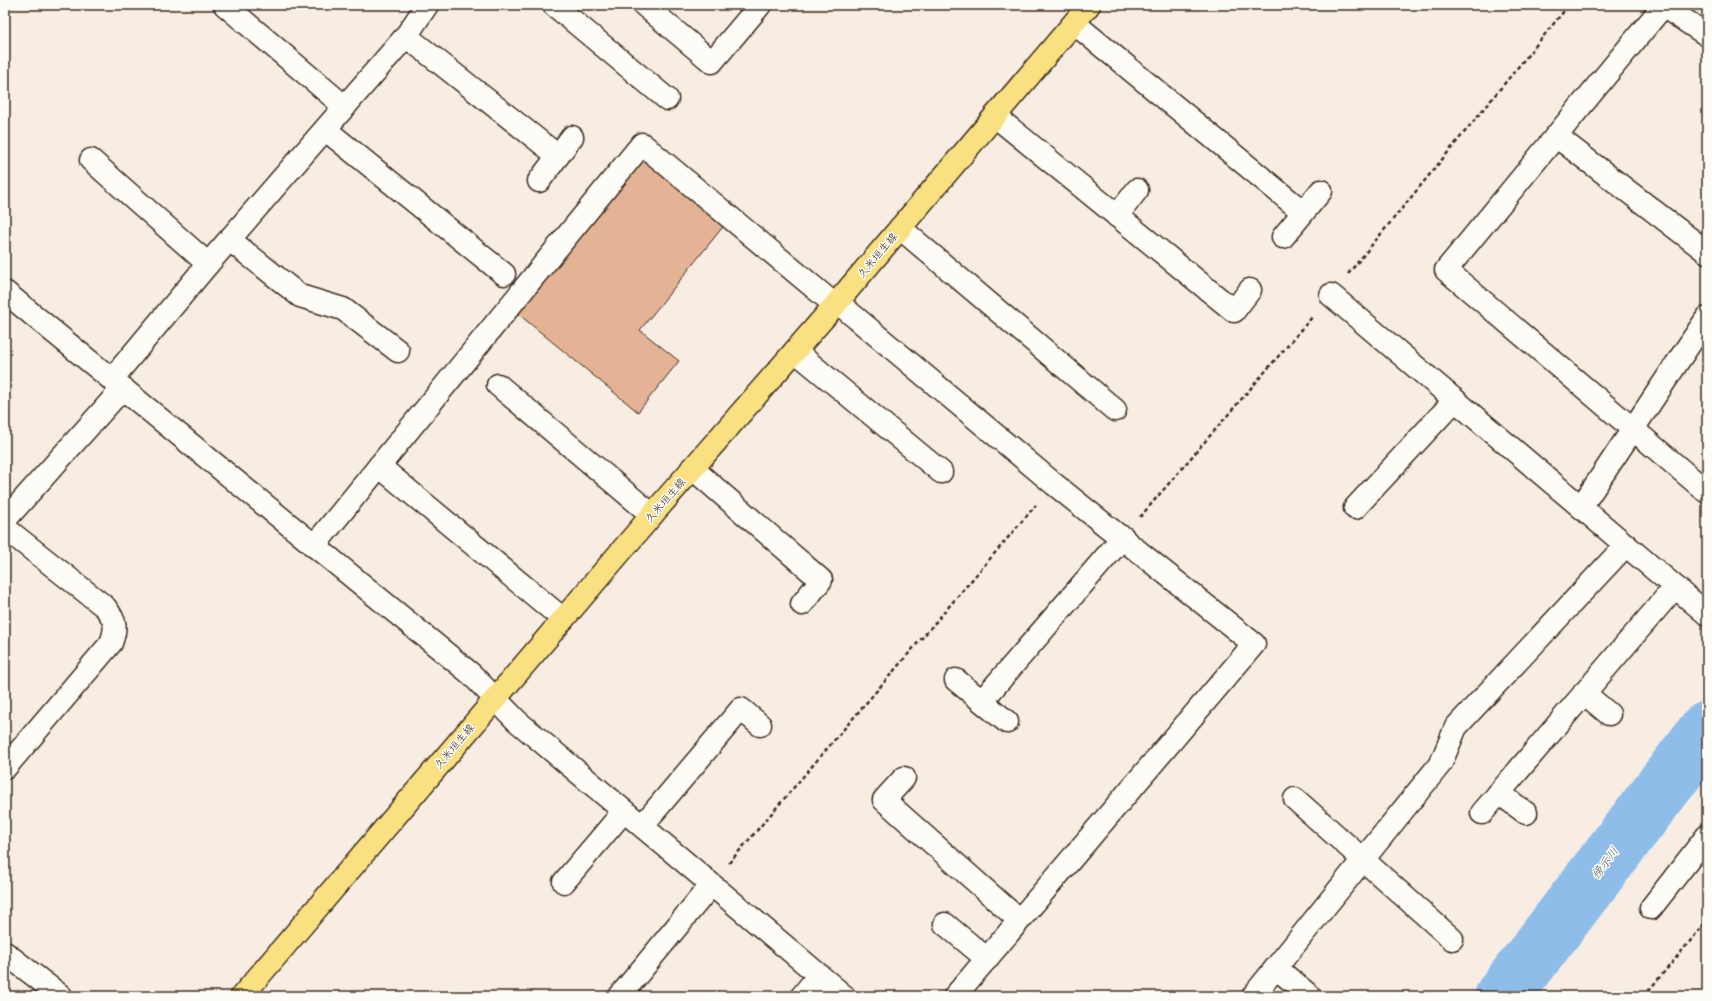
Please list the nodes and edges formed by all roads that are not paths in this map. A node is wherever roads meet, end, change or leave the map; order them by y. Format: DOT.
graph roads {
  1 [pos="225,5"];
  2 [pos="427,5"];
  3 [pos="554,5"];
  4 [pos="644,5"];
  5 [pos="760,5"];
  6 [pos="1089,5"];
  7 [pos="1074,23"];
  8 [pos="1707,35"];
  9 [pos="406,36"];
  10 [pos="667,98"];
  11 [pos="346,107"];
  12 [pos="995,116"];
  13 [pos="326,130"];
  14 [pos="1556,136"];
  15 [pos="572,137"];
  16 [pos="558,156"];
  17 [pos="90,160"];
  18 [pos="539,181"];
  19 [pos="1138,190"];
  20 [pos="1321,191"];
  21 [pos="1303,212"];
  22 [pos="1117,216"];
  23 [pos="900,228"];
  24 [pos="1283,237"];
  25 [pos="230,240"];
  26 [pos="1707,252"];
  27 [pos="208,264"];
  28 [pos="504,274"];
  29 [pos="1250,290"];
  30 [pos="5,292"];
  31 [pos="1331,295"];
  32 [pos="836,304"];
  33 [pos="1707,318"];
  34 [pos="398,351"];
  35 [pos="795,351"];
  36 [pos="118,383"];
  37 [pos="498,385"];
  38 [pos="1455,400"];
  39 [pos="1115,410"];
  40 [pos="1634,429"];
  41 [pos="379,466"];
  42 [pos="692,468"];
  43 [pos="941,472"];
  44 [pos="1707,492"];
  45 [pos="1581,507"];
  46 [pos="1355,508"];
  47 [pos="8,509"];
  48 [pos="652,515"];
  49 [pos="5,528"];
  50 [pos="1123,538"];
  51 [pos="1626,545"];
  52 [pos="314,546"];
  53 [pos="1675,587"];
  54 [pos="802,604"];
  55 [pos="1707,614"];
  56 [pos="563,619"];
  57 [pos="956,680"];
  58 [pos="1584,693"];
  59 [pos="495,698"];
  60 [pos="982,701"];
  61 [pos="1609,714"];
  62 [pos="1007,722"];
  63 [pos="760,725"];
  64 [pos="5,768"];
  65 [pos="904,778"];
  66 [pos="1499,793"];
  67 [pos="1295,799"];
  68 [pos="624,811"];
  69 [pos="1482,813"];
  70 [pos="1526,813"];
  71 [pos="642,826"];
  72 [pos="1707,836"];
  73 [pos="1364,860"];
  74 [pos="564,882"];
  75 [pos="711,885"];
  76 [pos="1651,908"];
  77 [pos="1020,920"];
  78 [pos="945,924"];
  79 [pos="1452,939"];
  80 [pos="5,953"];
  81 [pos="987,959"];
  82 [pos="1276,968"];
  83 [pos="819,976"];
  84 [pos="61,996"];
  85 [pos="242,996"];
  86 [pos="620,996"];
  87 [pos="802,996"];
  88 [pos="844,996"];
  89 [pos="955,996"];
  90 [pos="1253,996"];
  91 [pos="1310,996"];
  1 -- 11 [label="street"];
  2 -- 9 [label="street"];
  3 -- 10 [label="street"];
  4 -- 5 [label="street"];
  6 -- 7 [label="main road, 久米垣生線"];
  7 -- 12 [label="main road, 久米垣生線"];
  7 -- 21 [label="street"];
  8 -- 14 [label="street"];
  9 -- 11 [label="street"];
  9 -- 16 [label="street"];
  11 -- 13 [label="street"];
  12 -- 22 [label="street"];
  12 -- 23 [label="main road, 久米垣生線"];
  13 -- 25 [label="street"];
  13 -- 28 [label="street"];
  14 -- 26 [label="street"];
  14 -- 40 [label="street"];
  15 -- 16 [label="street"];
  16 -- 18 [label="street"];
  17 -- 27 [label="street"];
  19 -- 22 [label="street"];
  20 -- 21 [label="street"];
  21 -- 24 [label="street"];
  22 -- 29 [label="street"];
  23 -- 32 [label="main road, 久米垣生線"];
  23 -- 39 [label="street"];
  25 -- 27 [label="street"];
  25 -- 34 [label="street"];
  27 -- 36 [label="street"];
  30 -- 36 [label="street"];
  31 -- 38 [label="street"];
  32 -- 35 [label="main road, 久米垣生線"];
  32 -- 41 [label="street"];
  32 -- 50 [label="street"];
  33 -- 40 [label="street"];
  35 -- 42 [label="main road, 久米垣生線"];
  35 -- 43 [label="street"];
  36 -- 47 [label="street"];
  36 -- 52 [label="street"];
  37 -- 48 [label="street"];
  38 -- 45 [label="street"];
  38 -- 46 [label="street"];
  40 -- 44 [label="street"];
  40 -- 45 [label="street"];
  41 -- 52 [label="street"];
  41 -- 56 [label="street"];
  42 -- 48 [label="main road, 久米垣生線"];
  42 -- 54 [label="street"];
  45 -- 51 [label="street"];
  48 -- 56 [label="main road, 久米垣生線"];
  49 -- 64 [label="street"];
  50 -- 60 [label="street"];
  50 -- 77 [label="street"];
  51 -- 53 [label="street"];
  51 -- 73 [label="street"];
  52 -- 59 [label="street"];
  53 -- 55 [label="street"];
  53 -- 58 [label="street"];
  56 -- 59 [label="main road, 久米垣生線"];
  57 -- 60 [label="street"];
  58 -- 61 [label="street"];
  58 -- 66 [label="street"];
  59 -- 68 [label="street"];
  59 -- 85 [label="main road, 久米垣生線"];
  60 -- 62 [label="street"];
  63 -- 71 [label="street"];
  65 -- 77 [label="street"];
  66 -- 69 [label="street"];
  66 -- 70 [label="street"];
  67 -- 73 [label="street"];
  68 -- 71 [label="street"];
  68 -- 74 [label="street"];
  71 -- 75 [label="street"];
  72 -- 76 [label="street"];
  73 -- 79 [label="street"];
  73 -- 82 [label="street"];
  75 -- 83 [label="street"];
  75 -- 86 [label="street"];
  77 -- 81 [label="street"];
  78 -- 81 [label="street"];
  80 -- 84 [label="street"];
  81 -- 89 [label="street"];
  82 -- 90 [label="street"];
  82 -- 91 [label="street"];
  83 -- 87 [label="street"];
  83 -- 88 [label="street"];
}
